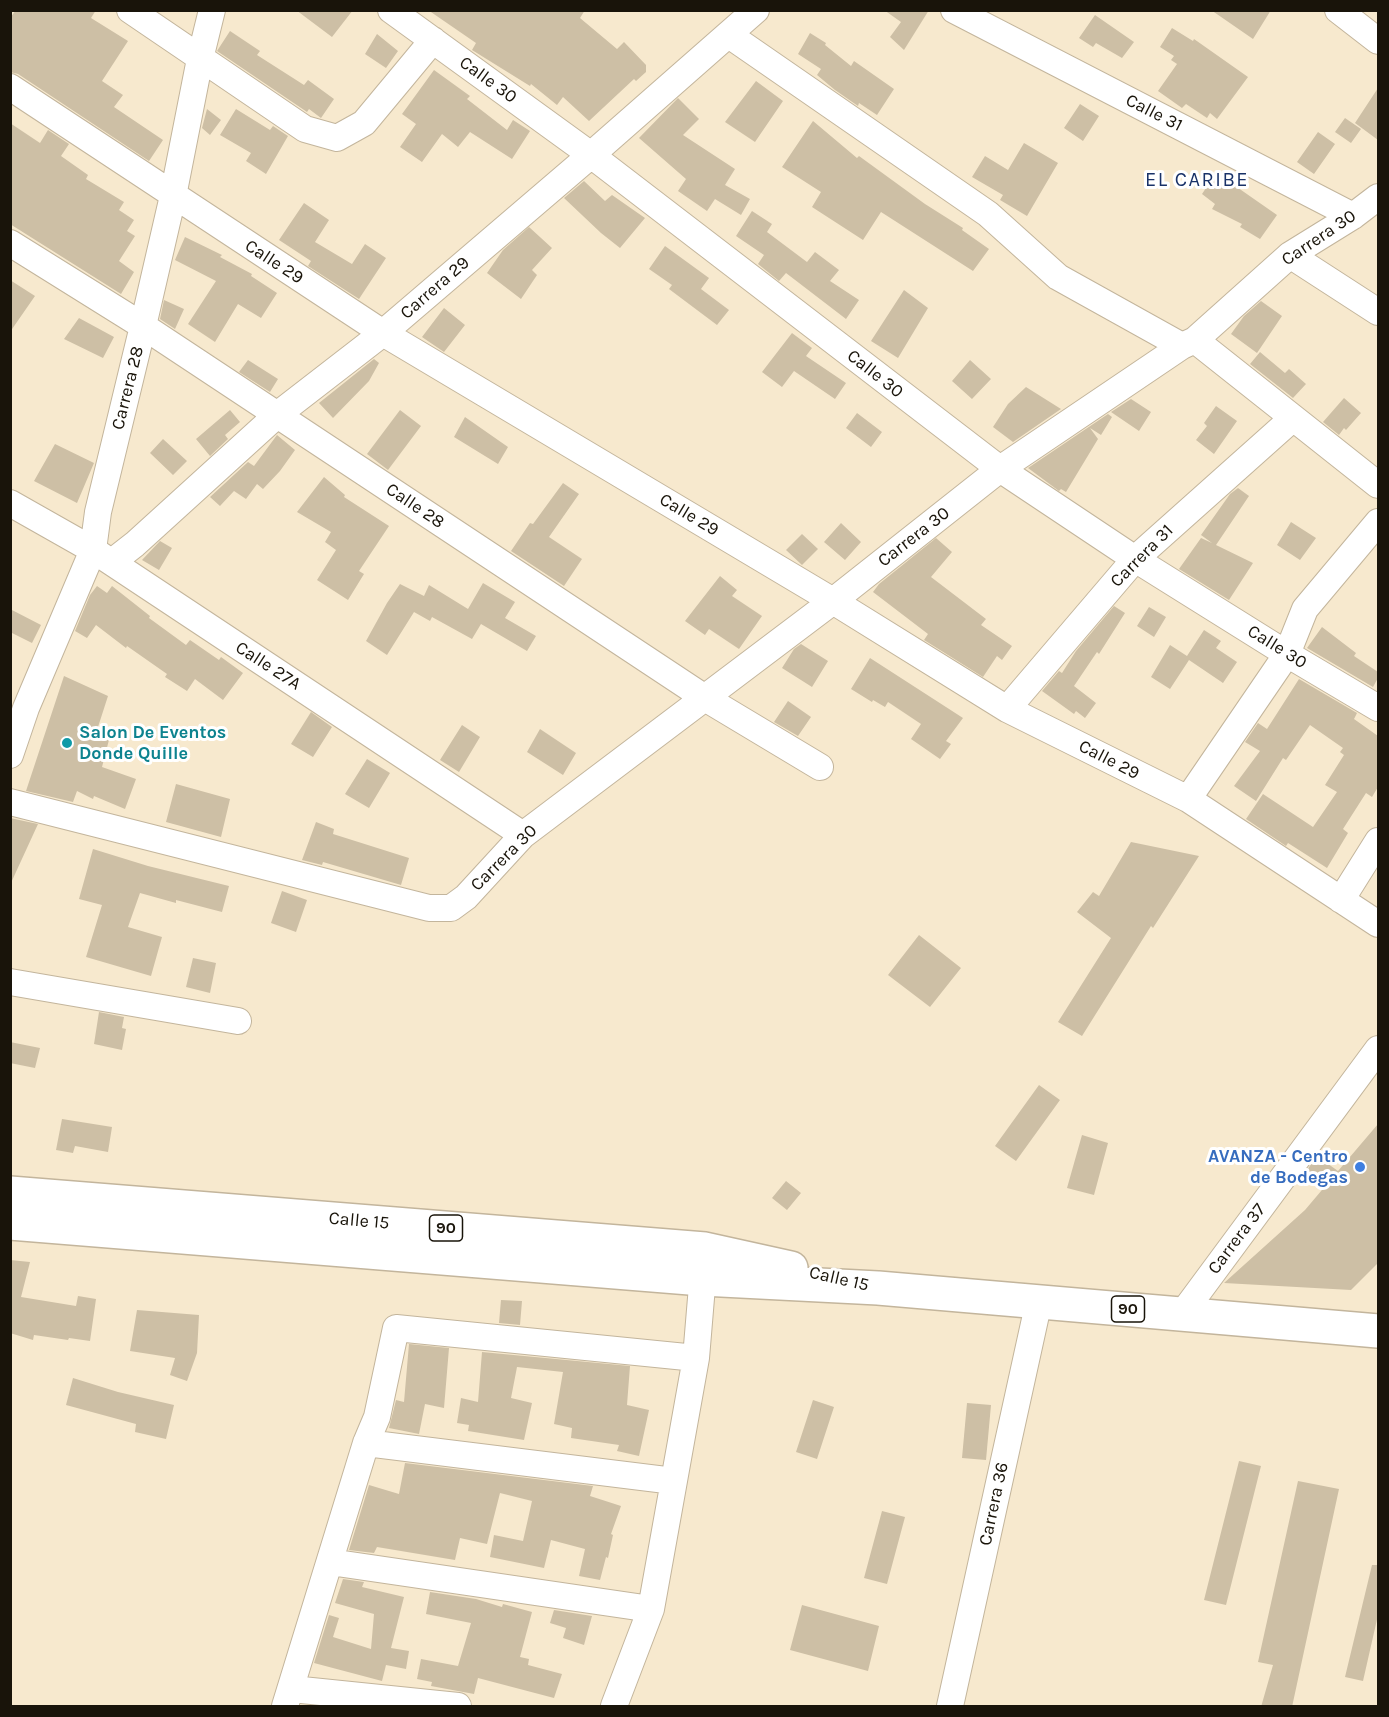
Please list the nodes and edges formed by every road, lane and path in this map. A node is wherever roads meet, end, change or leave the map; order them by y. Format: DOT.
graph roads {
  1 [pos="130,10"];
  2 [pos="212,10"];
  3 [pos="392,10"];
  4 [pos="756,10"];
  5 [pos="954,10"];
  6 [pos="1338,10"];
  7 [pos="729,36"];
  8 [pos="433,40"];
  9 [pos="1378,41"];
  10 [pos="200,58"];
  11 [pos="10,87"];
  12 [pos="591,155"];
  13 [pos="173,196"];
  14 [pos="1378,197"];
  15 [pos="1353,216"];
  16 [pos="10,243"];
  17 [pos="1290,255"];
  18 [pos="1378,312"];
  19 [pos="143,326"];
  20 [pos="383,333"];
  21 [pos="1189,343"];
  22 [pos="277,414"];
  23 [pos="1293,418"];
  24 [pos="1000,469"];
  25 [pos="1378,485"];
  26 [pos="10,503"];
  27 [pos="1378,522"];
  28 [pos="102,556"];
  29 [pos="1135,559"];
  30 [pos="833,601"];
  31 [pos="1287,654"];
  32 [pos="705,698"];
  33 [pos="18,703"];
  34 [pos="1378,708"];
  35 [pos="1007,709"];
  36 [pos="10,755"];
  37 [pos="820,767"];
  38 [pos="1188,799"];
  39 [pos="10,802"];
  40 [pos="523,835"];
  41 [pos="1378,841"];
  42 [pos="1341,900"];
  43 [pos="1378,924"];
  44 [pos="10,982"];
  45 [pos="238,1021"];
  46 [pos="1378,1049"];
  47 [pos="10,1193"];
  48 [pos="10,1223"];
  49 [pos="703,1264"];
  50 [pos="1039,1301"];
  51 [pos="1182,1314"];
  52 [pos="1378,1331"];
  53 [pos="696,1358"];
  54 [pos="366,1443"];
  55 [pos="674,1481"];
  56 [pos="330,1562"];
  57 [pos="651,1609"];
  58 [pos="289,1698"];
  59 [pos="458,1707"];
  60 [pos="614,1707"];
  61 [pos="950,1707"];
  1 -- 10 [label="street"];
  2 -- 10 [label="street, Carrera 28"];
  3 -- 8 [label="street, Calle 30"];
  4 -- 7 [label="street, Carrera 29"];
  5 -- 15 [label="street, Calle 31"];
  6 -- 9 [label="street"];
  7 -- 12 [label="street, Carrera 29"];
  7 -- 21 [label="street"];
  8 -- 10 [label="street"];
  8 -- 12 [label="street, Calle 30"];
  10 -- 13 [label="street, Carrera 28"];
  11 -- 13 [label="street, Calle 29"];
  12 -- 20 [label="street, Carrera 29"];
  12 -- 24 [label="street, Calle 30"];
  13 -- 19 [label="street, Carrera 28"];
  13 -- 20 [label="street, Calle 29"];
  14 -- 15 [label="street, Carrera 30"];
  15 -- 17 [label="street, Carrera 30"];
  16 -- 19 [label="street, Calle 28"];
  17 -- 18 [label="street"];
  17 -- 21 [label="street, Carrera 30"];
  19 -- 22 [label="street, Calle 28"];
  19 -- 28 [label="street, Carrera 28"];
  20 -- 22 [label="street, Carrera 29"];
  20 -- 30 [label="street, Calle 29"];
  21 -- 23 [label="street"];
  21 -- 24 [label="street, Carrera 30"];
  22 -- 28 [label="street, Carrera 29"];
  22 -- 32 [label="street, Calle 28"];
  23 -- 25 [label="street"];
  23 -- 29 [label="street, Carrera 31"];
  24 -- 29 [label="street, Calle 30"];
  24 -- 30 [label="street, Carrera 30"];
  26 -- 28 [label="street, Calle 27A"];
  27 -- 31 [label="street"];
  28 -- 33 [label="street, Carrera 28"];
  28 -- 40 [label="street, Calle 27A"];
  29 -- 31 [label="street, Calle 30"];
  29 -- 35 [label="street, Carrera 31"];
  30 -- 32 [label="street, Carrera 30"];
  30 -- 35 [label="street, Calle 29"];
  31 -- 34 [label="street, Calle 30"];
  31 -- 38 [label="street"];
  32 -- 37 [label="street, Calle 28"];
  32 -- 40 [label="street, Carrera 30"];
  33 -- 36 [label="street, Carrera 28"];
  35 -- 38 [label="street, Calle 29"];
  38 -- 42 [label="street, Calle 29"];
  39 -- 40 [label="street, Carrera 30"];
  41 -- 42 [label="street"];
  42 -- 43 [label="street, Calle 29"];
  44 -- 45 [label="street"];
  46 -- 51 [label="street, Carrera 37"];
  47 -- 49 [label="highway, Calle 15 / 90"];
  48 -- 49 [label="highway, Calle 15 / 90"];
  49 -- 50 [label="highway, Calle 15 / 90"];
  49 -- 53 [label="street"];
  50 -- 51 [label="highway, 90"];
  50 -- 61 [label="street, Carrera 36"];
  51 -- 52 [label="highway, 90"];
  53 -- 54 [label="street"];
  53 -- 55 [label="street"];
  54 -- 55 [label="street"];
  54 -- 56 [label="street"];
  55 -- 57 [label="street"];
  56 -- 57 [label="street"];
  56 -- 58 [label="street"];
  57 -- 60 [label="street"];
  58 -- 59 [label="street"];
}
